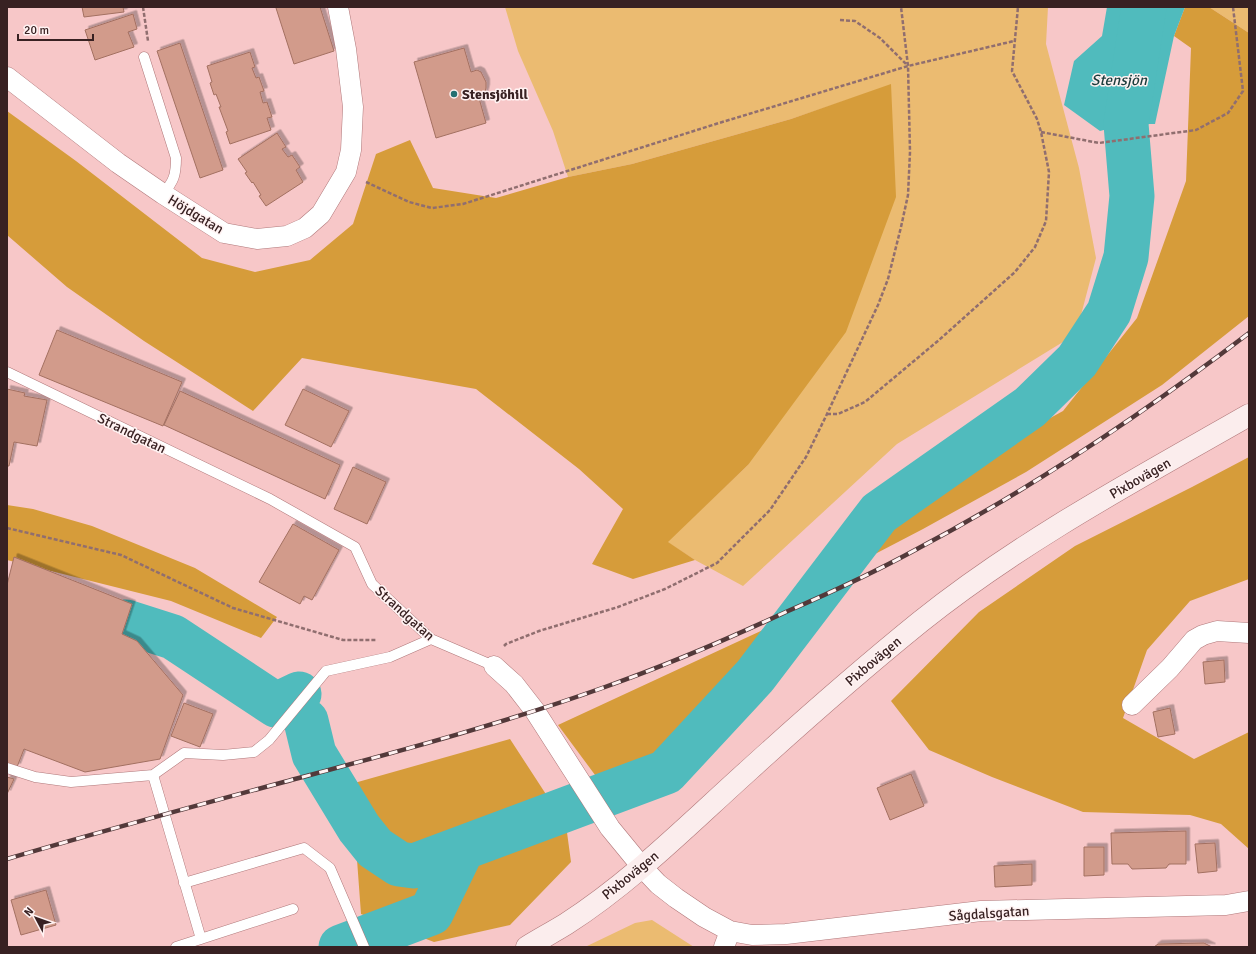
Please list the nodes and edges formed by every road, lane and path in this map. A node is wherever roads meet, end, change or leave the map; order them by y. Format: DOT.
graph roads {
  1 [pos="143,7"];
  2 [pos="338,7"];
  3 [pos="901,7"];
  4 [pos="1018,7"];
  5 [pos="1233,7"];
  6 [pos="840,20"];
  7 [pos="1014,41"];
  8 [pos="144,58"];
  9 [pos="908,66"];
  10 [pos="7,77"];
  11 [pos="1042,132"];
  12 [pos="346,172"];
  13 [pos="163,194"];
  14 [pos="7,372"];
  15 [pos="827,414"];
  16 [pos="1249,415"];
  17 [pos="7,528"];
  18 [pos="1249,633"];
  19 [pos="383,640"];
  20 [pos="431,640"];
  21 [pos="494,666"];
  22 [pos="1132,705"];
  23 [pos="7,768"];
  24 [pos="153,775"];
  25 [pos="642,867"];
  26 [pos="184,883"];
  27 [pos="1249,901"];
  28 [pos="293,909"];
  29 [pos="201,939"];
  30 [pos="727,939"];
  31 [pos="176,947"];
  32 [pos="364,947"];
  33 [pos="527,947"];
  1 -- 8 [label="path"];
  2 -- 12 [label="street, Höjdgatan"];
  3 -- 9 [label="path"];
  4 -- 7 [label="path"];
  5 -- 11 [label="path"];
  6 -- 9 [label="path"];
  7 -- 9 [label="path"];
  7 -- 11 [label="path"];
  8 -- 13 [label="lane"];
  9 -- 12 [label="path"];
  9 -- 15 [label="path"];
  10 -- 13 [label="street, Höjdgatan"];
  11 -- 15 [label="path"];
  12 -- 13 [label="street, Höjdgatan"];
  14 -- 20 [label="lane, Strandgatan"];
  15 -- 21 [label="path"];
  16 -- 25 [label="street, Pixbovägen"];
  17 -- 19 [label="path"];
  18 -- 22 [label="street"];
  20 -- 21 [label="lane, Strandgatan"];
  20 -- 24 [label="lane"];
  21 -- 25 [label="street, Strandgatan"];
  23 -- 24 [label="lane"];
  24 -- 26 [label="lane"];
  25 -- 30 [label="street, Sågdalsgatan"];
  25 -- 33 [label="street, Pixbovägen"];
  26 -- 29 [label="lane"];
  26 -- 32 [label="lane"];
  27 -- 30 [label="street, Sågdalsgatan"];
  28 -- 29 [label="lane"];
  29 -- 31 [label="lane"];
}
